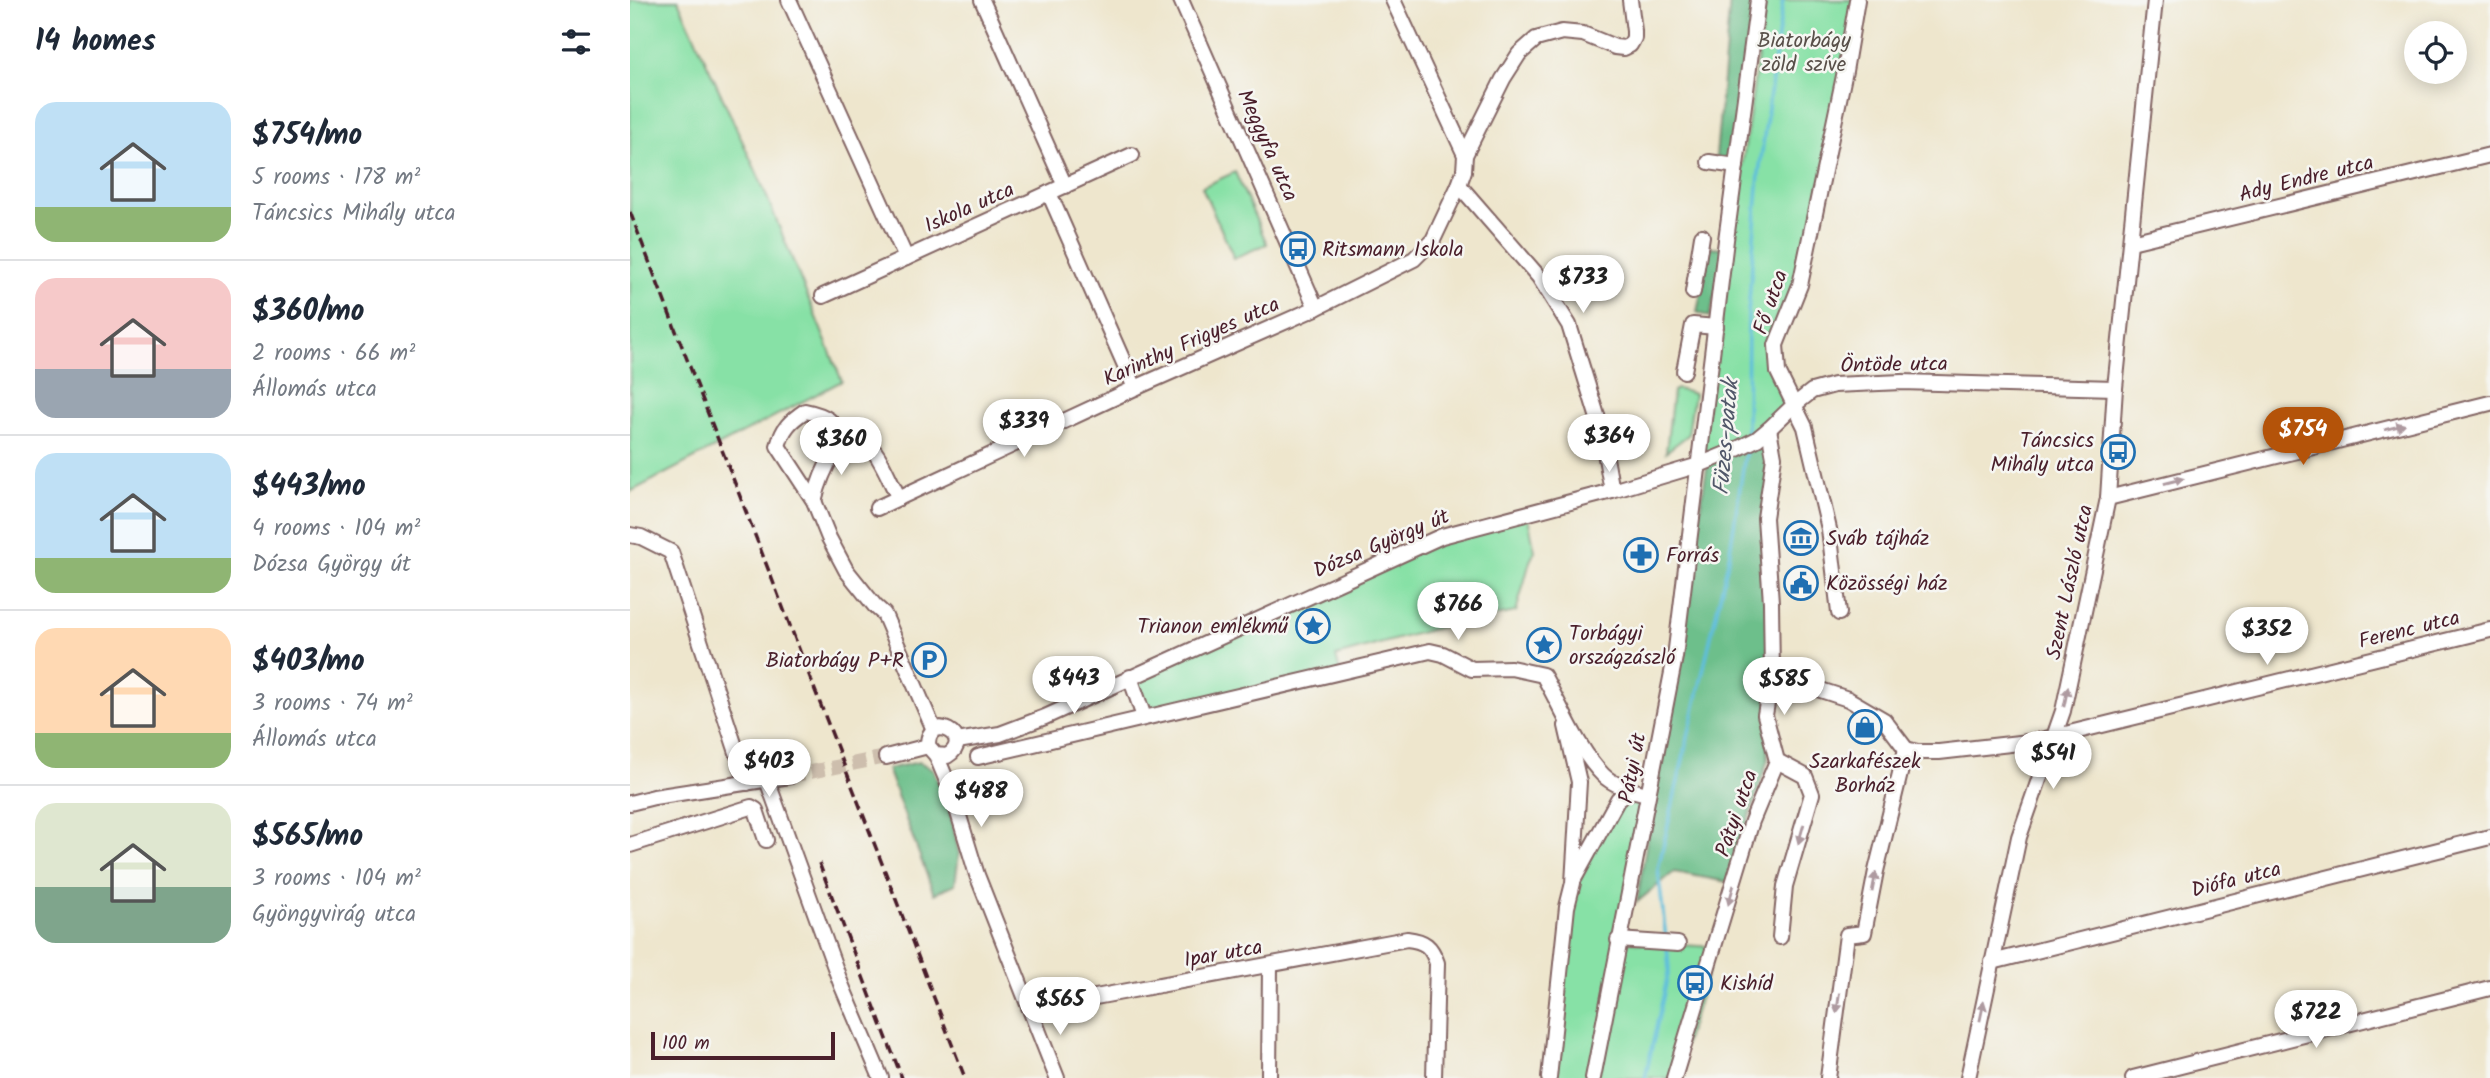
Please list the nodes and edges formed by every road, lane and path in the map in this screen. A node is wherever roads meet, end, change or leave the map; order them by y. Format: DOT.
graph roads {
  1 [pos="789,0"];
  2 [pos="982,0"];
  3 [pos="1181,0"];
  4 [pos="1393,0"];
  5 [pos="1630,0"];
  6 [pos="1758,0"];
  7 [pos="1857,0"];
  8 [pos="2155,0"];
  9 [pos="1132,155"];
  10 [pos="1465,155"];
  11 [pos="2490,155"];
  12 [pos="1709,162"];
  13 [pos="1736,166"];
  14 [pos="1460,185"];
  15 [pos="1065,186"];
  16 [pos="1049,193"];
  17 [pos="1702,236"];
  18 [pos="2131,242"];
  19 [pos="906,258"];
  20 [pos="1693,292"];
  21 [pos="822,296"];
  22 [pos="1316,308"];
  23 [pos="1716,327"];
  24 [pos="1684,371"];
  25 [pos="1135,388"];
  26 [pos="2115,388"];
  27 [pos="2490,403"];
  28 [pos="1793,406"];
  29 [pos="1769,429"];
  30 [pos="841,442"];
  31 [pos="1699,465"];
  32 [pos="1612,491"];
  33 [pos="899,498"];
  34 [pos="2108,498"];
  35 [pos="814,501"];
  36 [pos="877,508"];
  37 [pos="630,535"];
  38 [pos="1839,613"];
  39 [pos="2490,630"];
  40 [pos="1772,674"];
  41 [pos="1130,677"];
  42 [pos="1563,714"];
  43 [pos="1144,717"];
  44 [pos="934,730"];
  45 [pos="1007,732"];
  46 [pos="2052,738"];
  47 [pos="955,746"];
  48 [pos="1906,749"];
  49 [pos="932,750"];
  50 [pos="1011,750"];
  51 [pos="886,757"];
  52 [pos="978,757"];
  53 [pos="1777,761"];
  54 [pos="790,776"];
  55 [pos="767,780"];
  56 [pos="747,783"];
  57 [pos="1631,791"];
  58 [pos="952,793"];
  59 [pos="1648,794"];
  60 [pos="630,803"];
  61 [pos="2490,837"];
  62 [pos="766,840"];
  63 [pos="630,845"];
  64 [pos="1573,883"];
  65 [pos="1780,937"];
  66 [pos="1618,940"];
  67 [pos="1678,944"];
  68 [pos="1992,962"];
  69 [pos="1270,965"];
  70 [pos="2490,988"];
  71 [pos="1031,1009"];
  72 [pos="881,1078"];
  73 [pos="1057,1078"];
  74 [pos="1269,1078"];
  75 [pos="1434,1078"];
  76 [pos="1549,1078"];
  77 [pos="1593,1078"];
  78 [pos="1674,1078"];
  79 [pos="1828,1078"];
  80 [pos="1968,1078"];
  81 [pos="2133,1078"];
  1 -- 19 [label="street"];
  2 -- 15 [label="street"];
  3 -- 22 [label="street, Meggyfa utca"];
  4 -- 10 [label="street"];
  5 -- 10 [label="street, Karinthy Frigyes utca"];
  6 -- 13 [label="street"];
  7 -- 28 [label="street, Fő utca"];
  8 -- 18 [label="street, Szent László utca"];
  9 -- 15 [label="street, Iskola utca"];
  10 -- 14 [label="street, Karinthy Frigyes utca"];
  11 -- 18 [label="street, Ady Endre utca"];
  12 -- 13 [label="street"];
  13 -- 23 [label="street"];
  14 -- 22 [label="street, Karinthy Frigyes utca"];
  14 -- 32 [label="street"];
  15 -- 16 [label="street, Iskola utca"];
  16 -- 19 [label="street, Iskola utca"];
  16 -- 25 [label="street"];
  17 -- 20 [label="street"];
  18 -- 26 [label="street, Szent László utca"];
  19 -- 21 [label="street, Iskola utca"];
  22 -- 25 [label="street, Karinthy Frigyes utca"];
  23 -- 24 [label="street"];
  23 -- 31 [label="street"];
  25 -- 33 [label="street, Karinthy Frigyes utca"];
  26 -- 28 [label="street, Öntöde utca"];
  26 -- 34 [label="street, Szent László utca"];
  34 -- 27 [label="street, one-way"];
  28 -- 29 [label="street, Öntöde utca"];
  28 -- 38 [label="street, Fő utca"];
  29 -- 31 [label="street, Öntöde utca"];
  29 -- 40 [label="street, Pátyi utca"];
  30 -- 33 [label="street"];
  30 -- 35 [label="street"];
  30 -- 35 [label="street"];
  31 -- 32 [label="street, Dózsa György út"];
  31 -- 59 [label="street, Pátyi út"];
  32 -- 41 [label="street, Dózsa György út"];
  33 -- 36 [label="street, Karinthy Frigyes utca"];
  46 -- 34 [label="street, Szent László utca, one-way"];
  35 -- 44 [label="street"];
  37 -- 56 [label="street"];
  39 -- 46 [label="street, Ferenc utca"];
  40 -- 48 [label="street"];
  40 -- 53 [label="street, Pátyi utca"];
  41 -- 43 [label="street"];
  41 -- 45 [label="street, Dózsa György út"];
  42 -- 43 [label="street"];
  42 -- 57 [label="street"];
  42 -- 64 [label="street"];
  43 -- 50 [label="street"];
  44 -- 47 [label="street"];
  44 -- 49 [label="street"];
  45 -- 47 [label="street, Dózsa György út"];
  45 -- 50 [label="street"];
  46 -- 48 [label="street, Ferenc utca"];
  46 -- 68 [label="street, Szent László utca"];
  47 -- 49 [label="street, Dózsa György út"];
  47 -- 58 [label="street"];
  48 -- 79 [label="street"];
  49 -- 51 [label="street, Dózsa György út"];
  49 -- 58 [label="street"];
  50 -- 52 [label="street"];
  53 -- 65 [label="street, one-way"];
  53 -- 78 [label="street, Pátyi utca, one-way"];
  54 -- 55 [label="street"];
  55 -- 56 [label="street"];
  55 -- 72 [label="street"];
  56 -- 60 [label="street"];
  57 -- 59 [label="street"];
  57 -- 64 [label="street"];
  58 -- 71 [label="street"];
  59 -- 66 [label="street, Pátyi út"];
  61 -- 68 [label="street, Diófa utca"];
  62 -- 63 [label="street"];
  64 -- 76 [label="street"];
  66 -- 67 [label="street"];
  66 -- 77 [label="street, Pátyi út"];
  80 -- 68 [label="street, Szent László utca, one-way"];
  69 -- 71 [label="street, Ipar utca"];
  69 -- 74 [label="street"];
  69 -- 75 [label="street, Ipar utca"];
  70 -- 81 [label="street"];
  71 -- 73 [label="street"];
}
